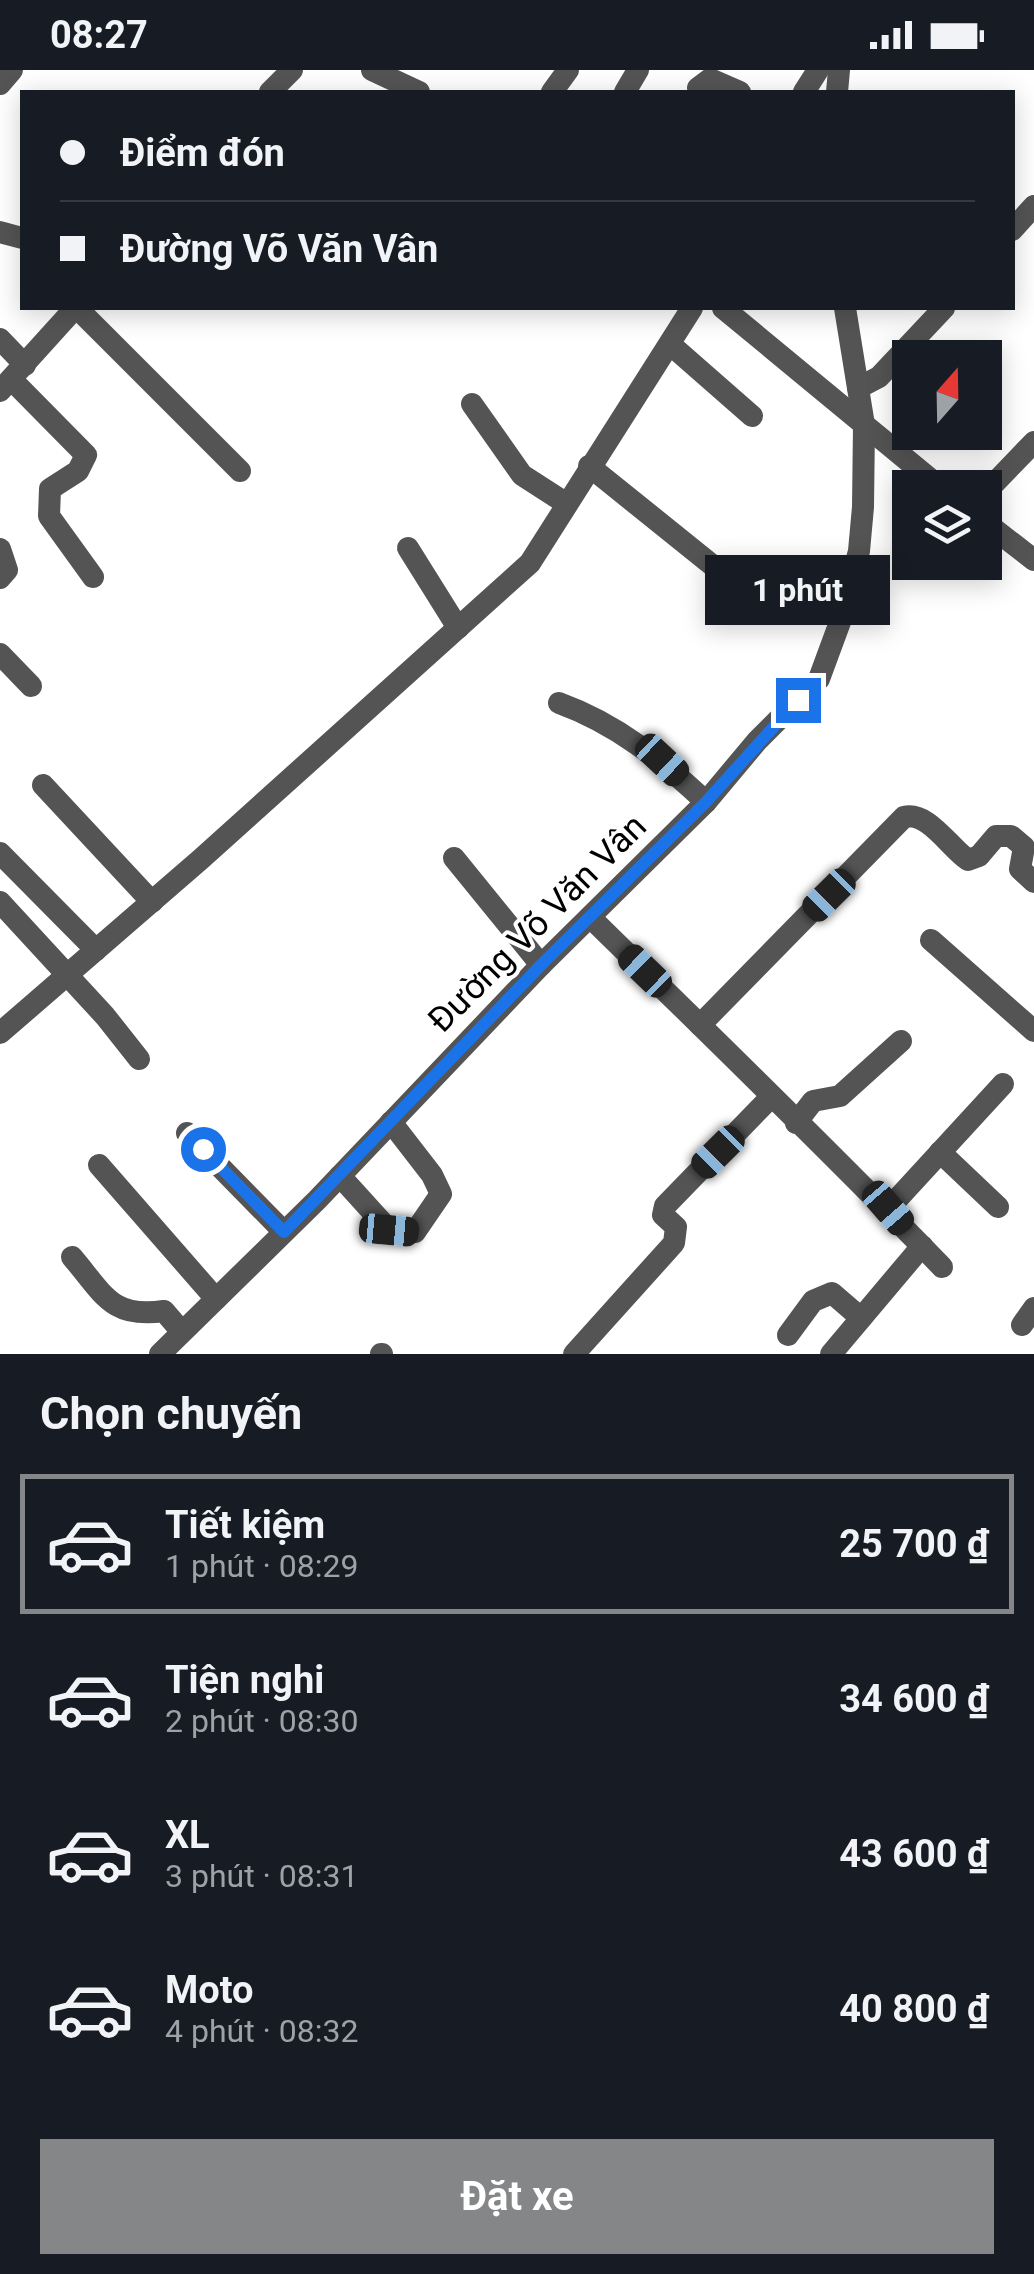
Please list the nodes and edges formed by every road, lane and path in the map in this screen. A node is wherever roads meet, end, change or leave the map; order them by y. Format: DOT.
graph roads {
  1 [pos="12,70"];
  2 [pos="292,70"];
  3 [pos="372,70"];
  4 [pos="0,84"];
  5 [pos="698,88"];
  6 [pos="272,90"];
  7 [pos="413,90"];
  8 [pos="735,90"];
  9 [pos="1034,206"];
  10 [pos="1015,227"];
  11 [pos="74,310"];
  12 [pos="78,310"];
  13 [pos="691,310"];
  14 [pos="725,310"];
  15 [pos="845,310"];
  16 [pos="942,310"];
  17 [pos="0,339"];
  18 [pos="670,345"];
  19 [pos="12,379"];
  20 [pos="858,388"];
  21 [pos="472,404"];
  22 [pos="752,416"];
  23 [pos="864,425"];
  24 [pos="1034,442"];
  25 [pos="589,466"];
  26 [pos="240,470"];
  27 [pos="918,470"];
  28 [pos="1002,475"];
  29 [pos="567,504"];
  30 [pos="1002,535"];
  31 [pos="408,548"];
  32 [pos="0,549"];
  33 [pos="1034,560"];
  34 [pos="717,569"];
  35 [pos="93,576"];
  36 [pos="0,578"];
  37 [pos="458,628"];
  38 [pos="0,654"];
  39 [pos="30,686"];
  40 [pos="559,703"];
  41 [pos="43,784"];
  42 [pos="706,802"];
  43 [pos="0,852"];
  44 [pos="454,858"];
  45 [pos="1034,882"];
  46 [pos="0,902"];
  47 [pos="152,902"];
  48 [pos="590,917"];
  49 [pos="931,940"];
  50 [pos="96,950"];
  51 [pos="542,964"];
  52 [pos="66,976"];
  53 [pos="700,1024"];
  54 [pos="1032,1027"];
  55 [pos="0,1032"];
  56 [pos="901,1041"];
  57 [pos="140,1059"];
  58 [pos="1003,1084"];
  59 [pos="772,1098"];
  60 [pos="391,1122"];
  61 [pos="796,1123"];
  62 [pos="187,1133"];
  63 [pos="940,1152"];
  64 [pos="99,1166"];
  65 [pos="340,1176"];
  66 [pos="998,1206"];
  67 [pos="888,1208"];
  68 [pos="284,1232"];
  69 [pos="922,1246"];
  70 [pos="72,1257"];
  71 [pos="942,1267"];
  72 [pos="216,1299"];
  73 [pos="861,1318"];
  74 [pos="182,1332"];
  75 [pos="788,1335"];
  76 [pos="160,1354"];
  77 [pos="574,1354"];
  78 [pos="831,1354"];
  1 -- 4 [label="street"];
  2 -- 6 [label="street"];
  3 -- 7 [label="street"];
  5 -- 8 [label="street"];
  9 -- 10 [label="street"];
  11 -- 19 [label="street"];
  12 -- 26 [label="street"];
  13 -- 18 [label="street"];
  14 -- 23 [label="street"];
  15 -- 20 [label="street, Đường Võ Văn Vân"];
  16 -- 20 [label="street"];
  17 -- 19 [label="street"];
  18 -- 22 [label="street"];
  18 -- 25 [label="street"];
  19 -- 35 [label="street"];
  20 -- 23 [label="street, Đường Võ Văn Vân"];
  21 -- 29 [label="street"];
  23 -- 27 [label="street"];
  23 -- 42 [label="street, Đường Võ Văn Vân"];
  24 -- 28 [label="street"];
  25 -- 29 [label="street"];
  25 -- 34 [label="street"];
  29 -- 37 [label="street"];
  30 -- 33 [label="street"];
  31 -- 37 [label="street"];
  32 -- 36 [label="street"];
  37 -- 47 [label="street"];
  38 -- 39 [label="street"];
  40 -- 42 [label="street"];
  41 -- 47 [label="street"];
  42 -- 48 [label="street, Đường Võ Văn Vân"];
  43 -- 50 [label="street"];
  44 -- 51 [label="street"];
  45 -- 53 [label="street"];
  46 -- 52 [label="street"];
  47 -- 50 [label="street"];
  48 -- 51 [label="street, Đường Võ Văn Vân"];
  48 -- 53 [label="street"];
  49 -- 54 [label="street"];
  50 -- 52 [label="street"];
  51 -- 60 [label="street, Đường Võ Văn Vân"];
  52 -- 55 [label="street"];
  52 -- 57 [label="street"];
  53 -- 59 [label="street"];
  56 -- 61 [label="street"];
  58 -- 63 [label="street"];
  59 -- 61 [label="street"];
  59 -- 77 [label="street"];
  60 -- 65 [label="street, Đường Võ Văn Vân"];
  60 -- 65 [label="street"];
  61 -- 67 [label="street"];
  62 -- 68 [label="street"];
  63 -- 66 [label="street"];
  63 -- 67 [label="street"];
  64 -- 72 [label="street"];
  65 -- 68 [label="street, Đường Võ Văn Vân"];
  67 -- 69 [label="street"];
  68 -- 72 [label="street, Đường Võ Văn Vân"];
  69 -- 71 [label="street"];
  69 -- 73 [label="street"];
  70 -- 74 [label="street"];
  72 -- 74 [label="street, Đường Võ Văn Vân"];
  73 -- 75 [label="street"];
  73 -- 78 [label="street"];
  74 -- 76 [label="street, Đường Võ Văn Vân"];
}
